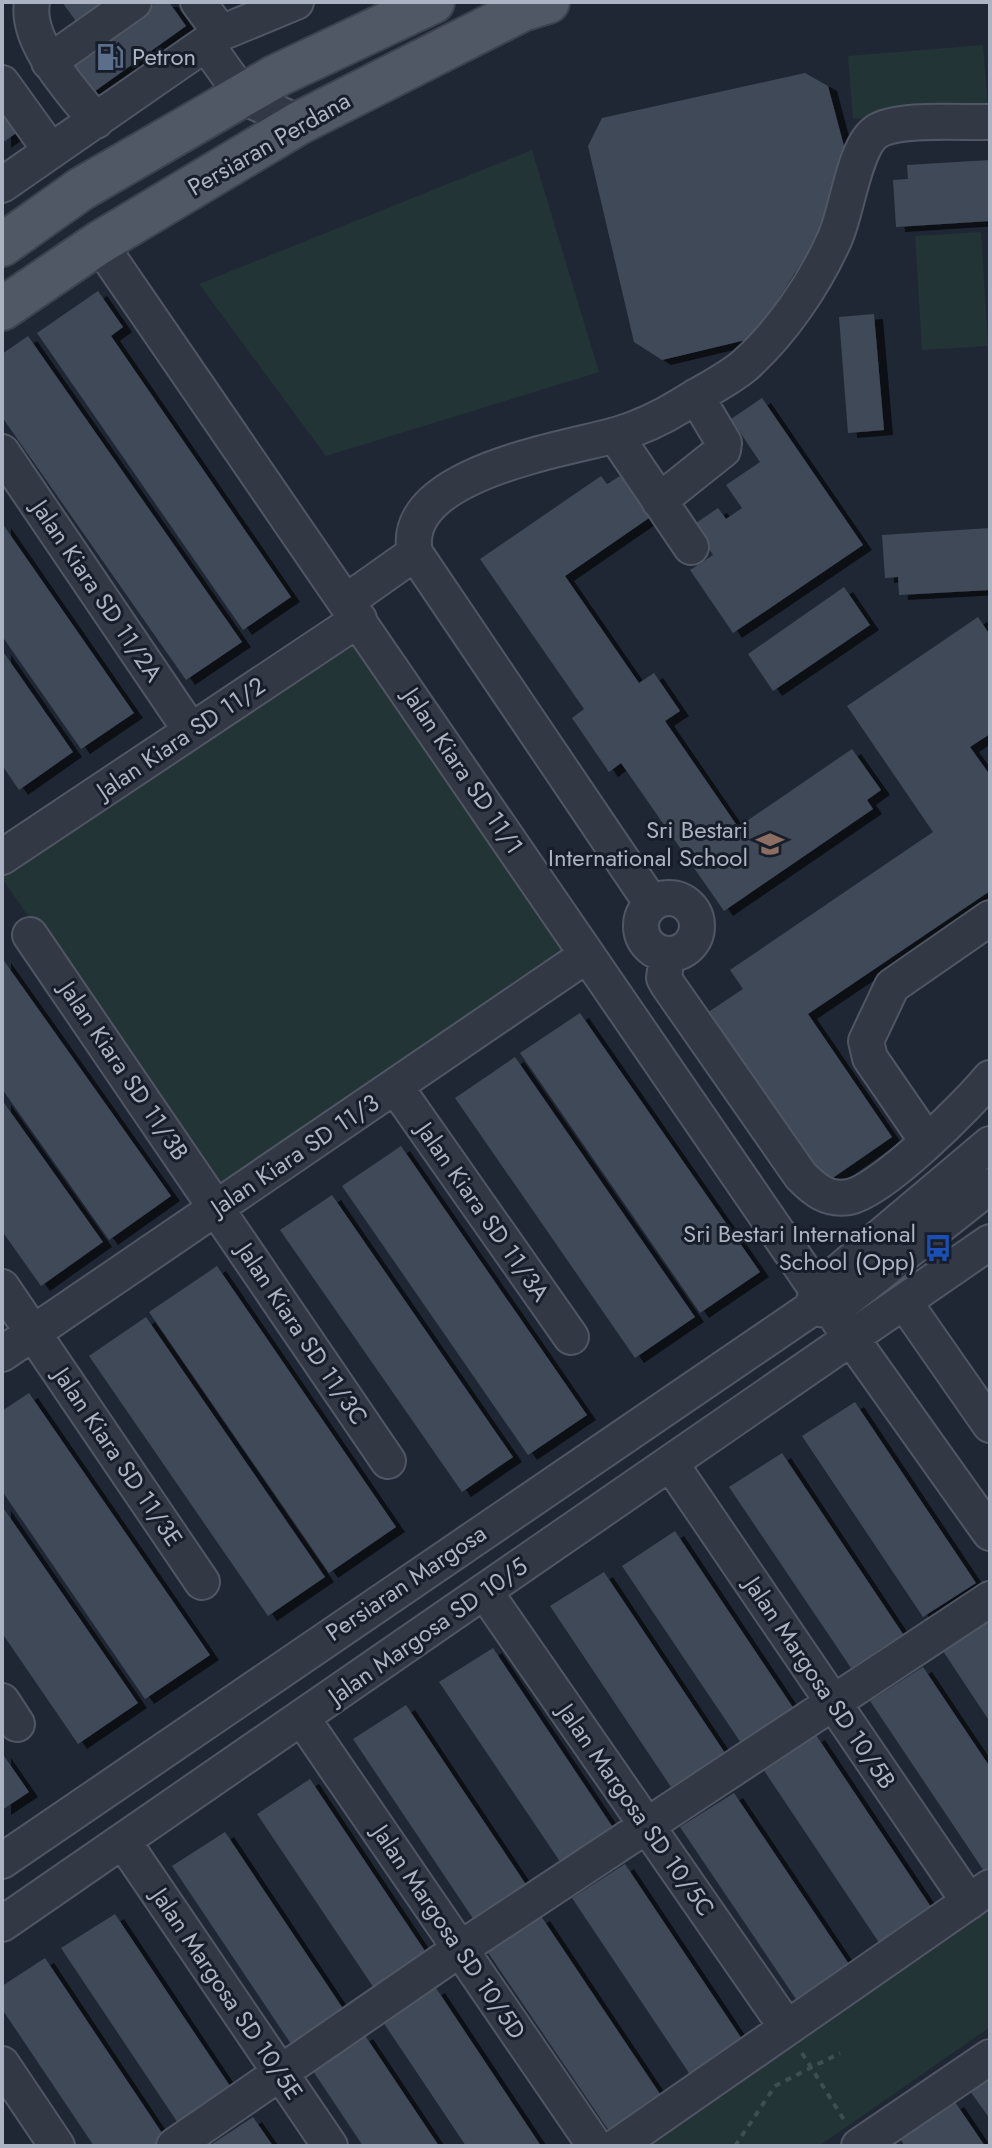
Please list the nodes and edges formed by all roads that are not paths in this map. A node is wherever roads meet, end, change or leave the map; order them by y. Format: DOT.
graph roads {
  1 [pos="32,2"];
  2 [pos="134,2"];
  3 [pos="198,2"];
  4 [pos="433,2"];
  5 [pos="548,2"];
  6 [pos="273,6"];
  7 [pos="214,38"];
  8 [pos="49,62"];
  9 [pos="2,83"];
  10 [pos="244,97"];
  11 [pos="96,121"];
  12 [pos="990,122"];
  13 [pos="299,123"];
  14 [pos="51,151"];
  15 [pos="2,185"];
  16 [pos="99,243"];
  17 [pos="2,245"];
  18 [pos="2,309"];
  19 [pos="696,396"];
  20 [pos="615,435"];
  21 [pos="2,452"];
  22 [pos="659,501"];
  23 [pos="691,547"];
  24 [pos="415,553"];
  25 [pos="353,610"];
  26 [pos="191,731"];
  27 [pos="5,849"];
  28 [pos="990,918"];
  29 [pos="30,935"];
  30 [pos="587,955"];
  31 [pos="990,1078"];
  32 [pos="395,1086"];
  33 [pos="927,1141"];
  34 [pos="990,1144"];
  35 [pos="990,1186"];
  36 [pos="217,1208"];
  37 [pos="990,1242"];
  38 [pos="2,1287"];
  39 [pos="820,1303"];
  40 [pos="905,1303"];
  41 [pos="34,1333"];
  42 [pos="571,1337"];
  43 [pos="854,1338"];
  44 [pos="2,1354"];
  45 [pos="990,1425"];
  46 [pos="388,1461"];
  47 [pos="671,1464"];
  48 [pos="990,1533"];
  49 [pos="202,1582"];
  50 [pos="485,1592"];
  51 [pos="990,1599"];
  52 [pos="833,1703"];
  53 [pos="302,1718"];
  54 [pos="647,1826"];
  55 [pos="123,1841"];
  56 [pos="2,1861"];
  57 [pos="980,1895"];
  58 [pos="2,1924"];
  59 [pos="460,1949"];
  60 [pos="794,2041"];
  61 [pos="990,2057"];
  62 [pos="2,2064"];
  63 [pos="280,2073"];
  64 [pos="57,2146"];
  65 [pos="174,2146"];
  66 [pos="330,2146"];
  67 [pos="595,2146"];
  68 [pos="617,2146"];
  69 [pos="860,2146"];
  1 -- 8 [label="street"];
  2 -- 8 [label="street"];
  3 -- 7 [label="street"];
  4 -- 10 [label="main road"];
  5 -- 13 [label="main road, Persiaran Perdana"];
  6 -- 7 [label="street"];
  7 -- 10 [label="street"];
  7 -- 11 [label="street"];
  8 -- 11 [label="street"];
  9 -- 14 [label="street"];
  10 -- 13 [label="street"];
  10 -- 17 [label="main road"];
  11 -- 14 [label="street"];
  12 -- 19 [label="street"];
  13 -- 16 [label="main road, Persiaran Perdana"];
  14 -- 15 [label="street"];
  16 -- 18 [label="main road, Persiaran Perdana"];
  16 -- 25 [label="street, Jalan Kiara SD 11/1"];
  19 -- 20 [label="street"];
  19 -- 22 [label="street"];
  20 -- 22 [label="street"];
  20 -- 24 [label="street"];
  21 -- 26 [label="street, Jalan Kiara SD 11/2A"];
  22 -- 23 [label="street"];
  24 -- 25 [label="street, Jalan Kiara SD 11/2"];
  24 -- 33 [label="street"];
  25 -- 26 [label="street, Jalan Kiara SD 11/2"];
  25 -- 30 [label="street, Jalan Kiara SD 11/1"];
  26 -- 27 [label="street, Jalan Kiara SD 11/2"];
  28 -- 33 [label="street"];
  29 -- 36 [label="street, Jalan Kiara SD 11/3B"];
  30 -- 32 [label="street, Jalan Kiara SD 11/3"];
  30 -- 39 [label="street, Jalan Kiara SD 11/1"];
  31 -- 33 [label="street"];
  32 -- 36 [label="street, Jalan Kiara SD 11/3"];
  32 -- 42 [label="street, Jalan Kiara SD 11/3A"];
  34 -- 39 [label="street, Persiaran Margosa"];
  35 -- 39 [label="street, Persiaran Margosa"];
  36 -- 41 [label="street, Jalan Kiara SD 11/3"];
  36 -- 46 [label="street, Jalan Kiara SD 11/3C"];
  37 -- 40 [label="street, Jalan Margosa SD 10/5"];
  38 -- 41 [label="street, Jalan Kiara SD 11/3E"];
  39 -- 43 [label="street, Jalan Kiara SD 11/1"];
  39 -- 56 [label="street, Persiaran Margosa"];
  40 -- 43 [label="street, Jalan Margosa SD 10/5"];
  40 -- 45 [label="street"];
  41 -- 44 [label="street, Jalan Kiara SD 11/3"];
  41 -- 49 [label="street, Jalan Kiara SD 11/3E"];
  43 -- 47 [label="street, Jalan Margosa SD 10/5"];
  43 -- 48 [label="street, Jalan Kiara SD 11/1"];
  47 -- 50 [label="street, Jalan Margosa SD 10/5"];
  47 -- 52 [label="street, Jalan Margosa SD 10/5B"];
  50 -- 53 [label="street, Jalan Margosa SD 10/5"];
  50 -- 54 [label="street, Jalan Margosa SD 10/5C"];
  51 -- 52 [label="street"];
  52 -- 54 [label="street"];
  52 -- 57 [label="street, Jalan Margosa SD 10/5B"];
  53 -- 55 [label="street, Jalan Margosa SD 10/5"];
  53 -- 59 [label="street, Jalan Margosa SD 10/5D"];
  54 -- 59 [label="street"];
  54 -- 60 [label="street, Jalan Margosa SD 10/5C"];
  55 -- 58 [label="street, Jalan Margosa SD 10/5"];
  55 -- 63 [label="street, Jalan Margosa SD 10/5E"];
  57 -- 60 [label="street"];
  59 -- 63 [label="street"];
  59 -- 67 [label="street, Jalan Margosa SD 10/5D"];
  60 -- 68 [label="street"];
  61 -- 69 [label="street"];
  62 -- 64 [label="street"];
  63 -- 65 [label="street"];
  63 -- 66 [label="street, Jalan Margosa SD 10/5E"];
}
